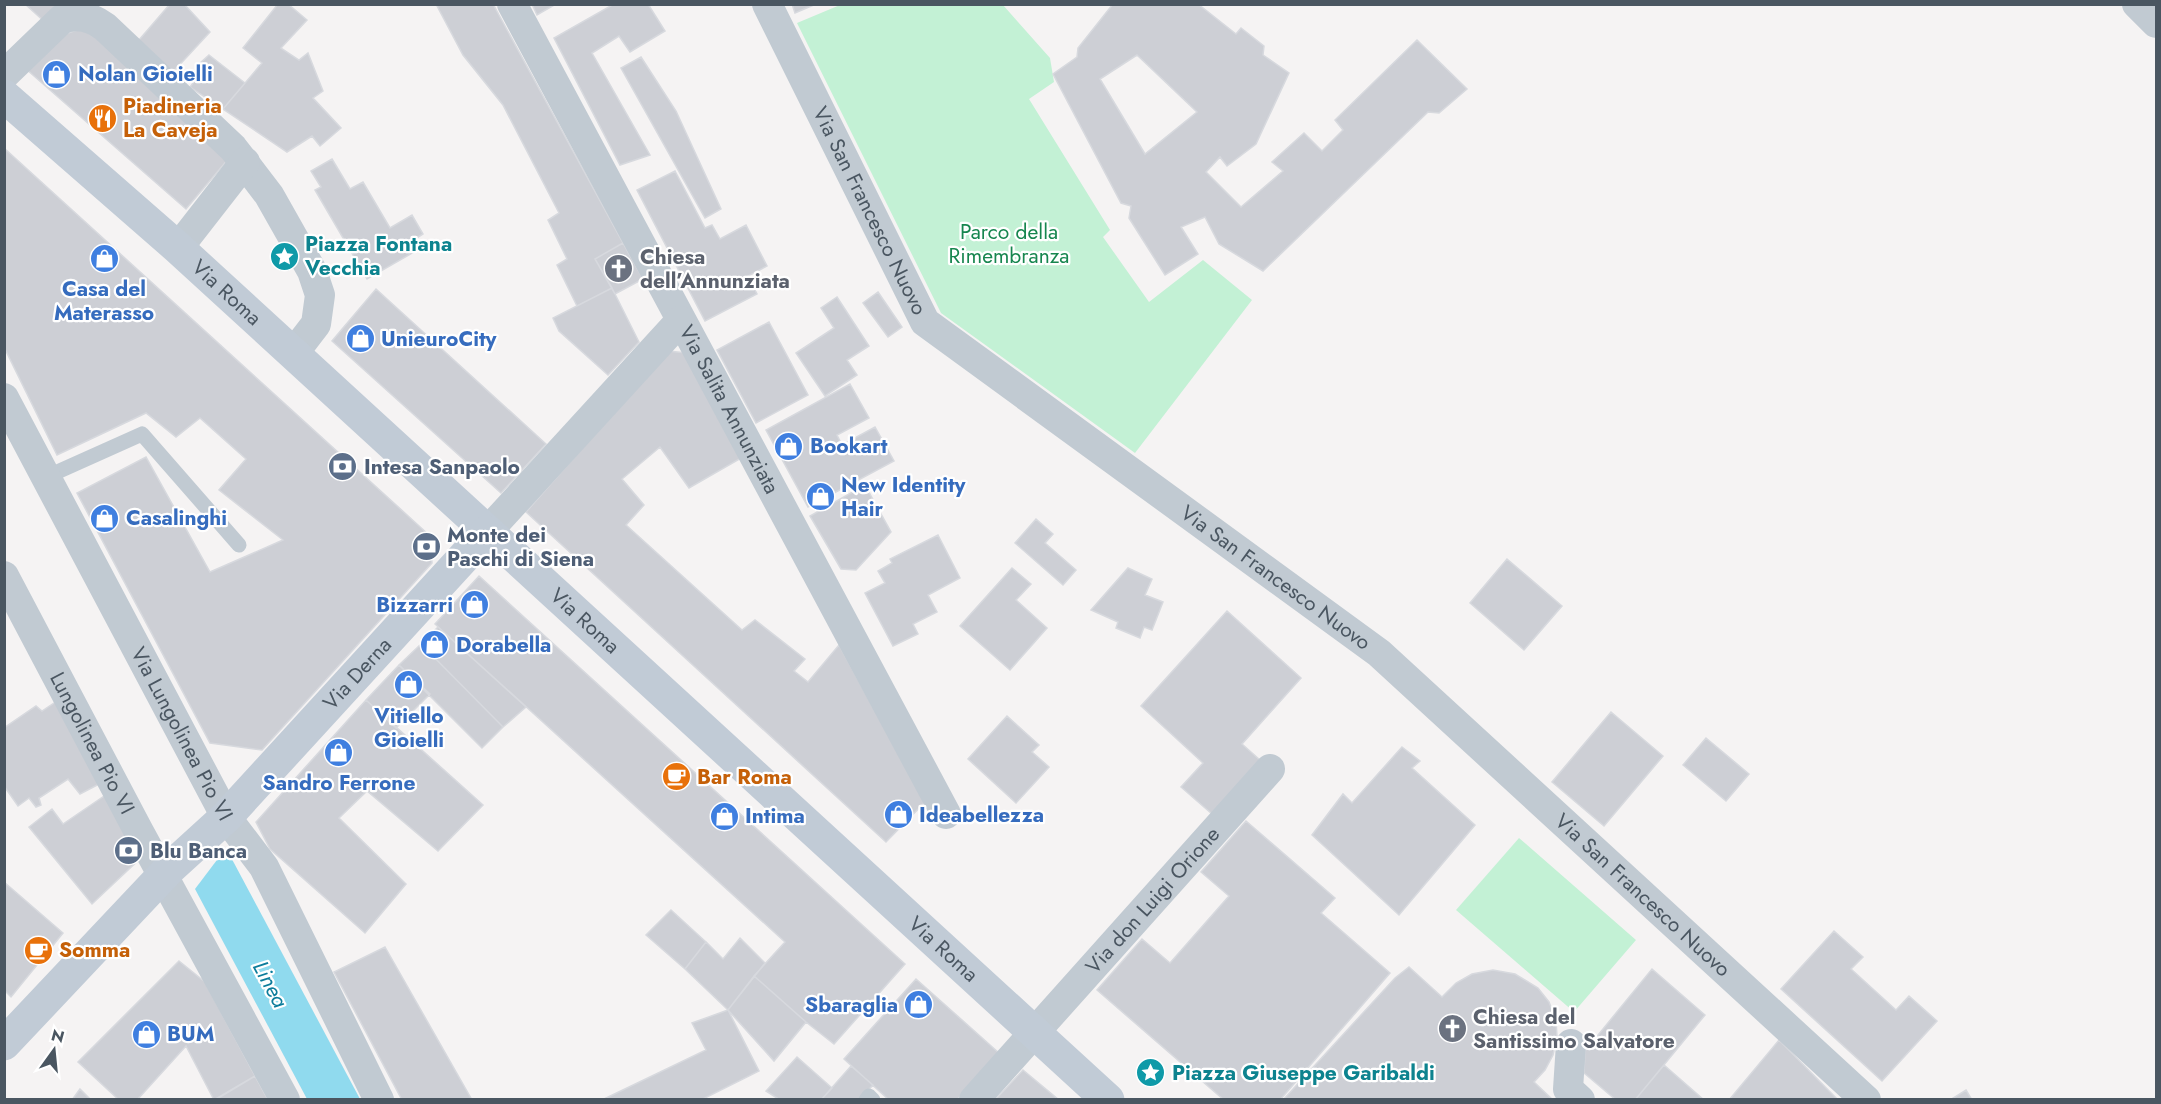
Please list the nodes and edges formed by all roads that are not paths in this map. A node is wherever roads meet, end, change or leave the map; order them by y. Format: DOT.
graph roads {
  1 [pos="512,4"];
  2 [pos="767,4"];
  3 [pos="2137,4"];
  4 [pos="2157,23"];
  5 [pos="4,75"];
  6 [pos="4,96"];
  7 [pos="245,162"];
  8 [pos="178,248"];
  9 [pos="680,321"];
  10 [pos="293,354"];
  11 [pos="4,398"];
  12 [pos="46,477"];
  13 [pos="487,532"];
  14 [pos="239,545"];
  15 [pos="4,576"];
  16 [pos="1270,769"];
  17 [pos="946,814"];
  18 [pos="226,817"];
  19 [pos="163,876"];
  20 [pos="1036,1032"];
  21 [pos="4,1044"];
  22 [pos="1571,1044"];
  23 [pos="285,1100"];
  24 [pos="379,1100"];
  25 [pos="866,1100"];
  26 [pos="873,1100"];
  27 [pos="974,1100"];
  28 [pos="1108,1100"];
  29 [pos="1580,1100"];
  30 [pos="1866,1100"];
  1 -- 9 [label="street, Via Salita Annunziata"];
  2 -- 30 [label="street, Via San Francesco Nuovo"];
  3 -- 4 [label="street"];
  5 -- 7 [label="street"];
  6 -- 8 [label="main road, Via Roma"];
  7 -- 8 [label="street"];
  7 -- 10 [label="street"];
  8 -- 10 [label="main road, Via Roma"];
  9 -- 13 [label="street"];
  9 -- 17 [label="street, Via Salita Annunziata"];
  10 -- 13 [label="main road, Via Roma"];
  11 -- 12 [label="street, Via Lungolinea Pio VI"];
  12 -- 14 [label="lane"];
  12 -- 18 [label="street, Via Lungolinea Pio VI"];
  13 -- 18 [label="main road, Via Derna"];
  13 -- 20 [label="main road, Via Roma"];
  15 -- 19 [label="street, Lungolinea Pio VI"];
  16 -- 20 [label="street, Via don Luigi Orione"];
  18 -- 19 [label="main road, Via Derna"];
  18 -- 24 [label="street, Via Lungolinea Pio VI"];
  19 -- 21 [label="main road, Via Derna"];
  19 -- 23 [label="street, Lungolinea Pio VI"];
  20 -- 27 [label="street, Via don Luigi Orione"];
  20 -- 28 [label="main road, Via Roma"];
  22 -- 29 [label="street"];
  25 -- 26 [label="lane"];
}
